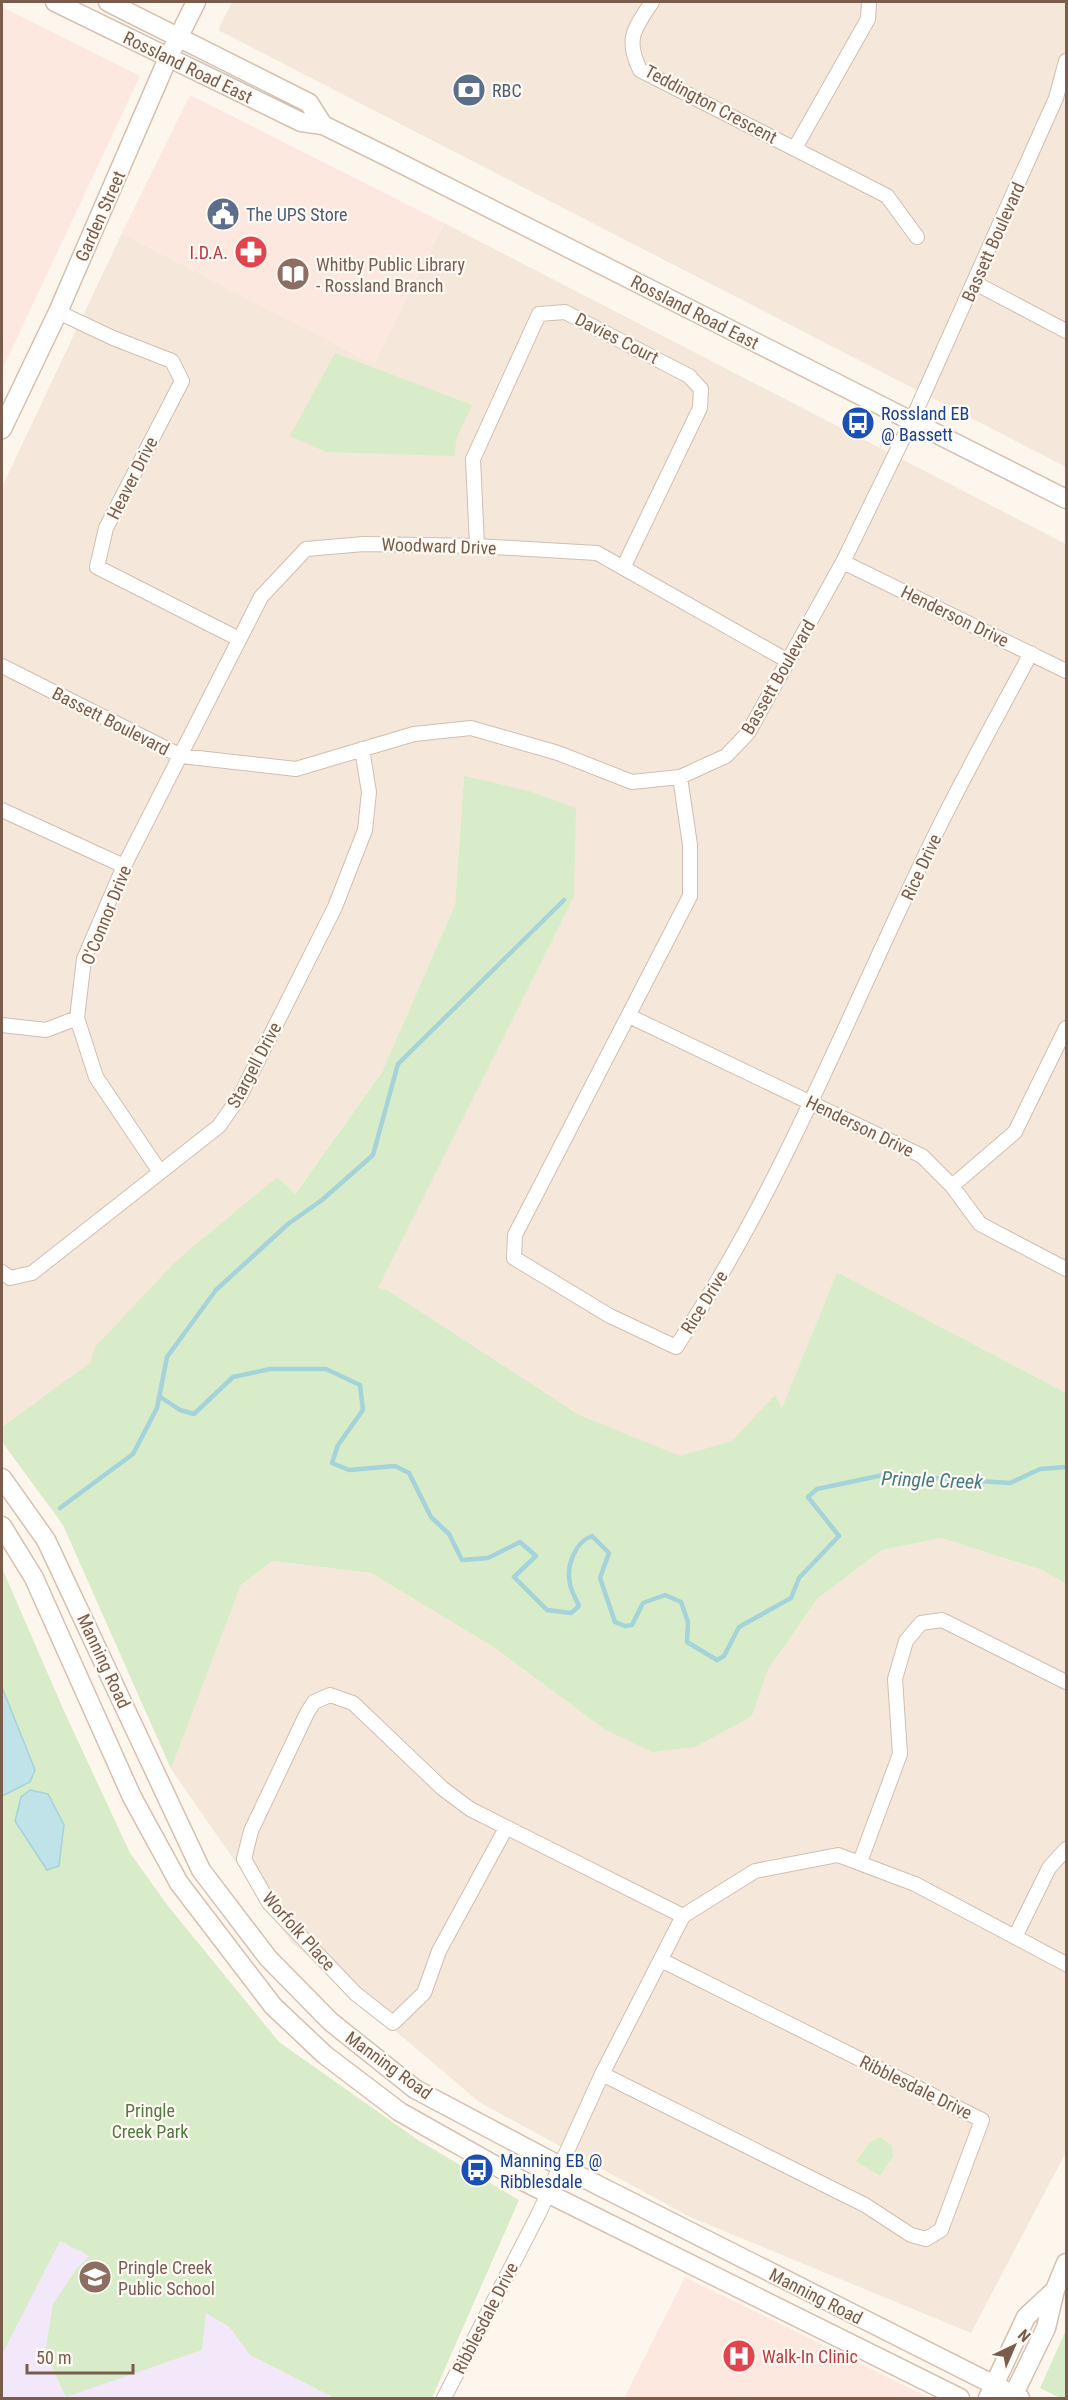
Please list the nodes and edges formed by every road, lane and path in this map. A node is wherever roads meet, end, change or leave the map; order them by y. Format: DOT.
graph roads {
  1 [pos="55,2"];
  2 [pos="108,2"];
  3 [pos="196,2"];
  4 [pos="652,2"];
  5 [pos="869,2"];
  6 [pos="178,39"];
  7 [pos="168,58"];
  8 [pos="1066,61"];
  9 [pos="1061,100"];
  10 [pos="323,125"];
  11 [pos="795,148"];
  12 [pos="917,237"];
  13 [pos="975,283"];
  14 [pos="58,312"];
  15 [pos="1066,331"];
  16 [pos="912,420"];
  17 [pos="2,429"];
  18 [pos="1066,500"];
  19 [pos="477,546"];
  20 [pos="843,562"];
  21 [pos="624,566"];
  22 [pos="239,639"];
  23 [pos="1031,652"];
  24 [pos="788,661"];
  25 [pos="2,666"];
  26 [pos="1066,671"];
  27 [pos="362,749"];
  28 [pos="181,756"];
  29 [pos="680,777"];
  30 [pos="2,810"];
  31 [pos="124,866"];
  32 [pos="629,1016"];
  33 [pos="77,1018"];
  34 [pos="2,1024"];
  35 [pos="1066,1028"];
  36 [pos="812,1102"];
  37 [pos="160,1172"];
  38 [pos="952,1186"];
  39 [pos="1066,1269"];
  40 [pos="2,1272"];
  41 [pos="2,1478"];
  42 [pos="2,1526"];
  43 [pos="1066,1682"];
  44 [pos="506,1828"];
  45 [pos="1066,1849"];
  46 [pos="860,1862"];
  47 [pos="683,1916"];
  48 [pos="1015,1937"];
  49 [pos="661,1960"];
  50 [pos="1066,1964"];
  51 [pos="602,2074"];
  52 [pos="560,2166"];
  53 [pos="548,2193"];
  54 [pos="1066,2263"];
  55 [pos="1054,2290"];
  56 [pos="991,2392"];
  57 [pos="1015,2397"];
  58 [pos="444,2398"];
  59 [pos="960,2398"];
  1 -- 7 [label="main road, Rossland Road East"];
  2 -- 6 [label="main road, Rossland Road East"];
  3 -- 6 [label="main road, Garden Street"];
  4 -- 11 [label="street, Teddington Crescent"];
  5 -- 11 [label="street, Teddington Crescent"];
  6 -- 7 [label="main road, Garden Street"];
  6 -- 10 [label="main road, Rossland Road East"];
  7 -- 10 [label="main road, Rossland Road East"];
  7 -- 14 [label="main road, Garden Street"];
  8 -- 9 [label="street, Bassett Boulevard"];
  9 -- 13 [label="street, Bassett Boulevard"];
  10 -- 16 [label="main road, Rossland Road East"];
  11 -- 12 [label="street"];
  13 -- 15 [label="street"];
  13 -- 16 [label="street, Bassett Boulevard"];
  14 -- 17 [label="main road, Garden Street"];
  14 -- 22 [label="street, Heaver Drive"];
  16 -- 18 [label="main road, Rossland Road East"];
  16 -- 20 [label="street, Bassett Boulevard"];
  19 -- 21 [label="street, Woodward Drive"];
  19 -- 21 [label="street, Davies Court"];
  19 -- 22 [label="street, Woodward Drive"];
  20 -- 23 [label="street, Henderson Drive"];
  20 -- 24 [label="street, Bassett Boulevard"];
  21 -- 24 [label="street, Woodward Drive"];
  22 -- 28 [label="street, Woodward Drive"];
  23 -- 26 [label="street, Henderson Drive"];
  23 -- 36 [label="street, Rice Drive"];
  24 -- 29 [label="street, Bassett Boulevard"];
  25 -- 28 [label="street, Bassett Boulevard"];
  27 -- 28 [label="street, Bassett Boulevard"];
  27 -- 29 [label="street, Bassett Boulevard"];
  27 -- 37 [label="street, Stargell Drive"];
  28 -- 31 [label="street, O'Connor Drive"];
  29 -- 32 [label="street, Rice Drive"];
  30 -- 31 [label="street"];
  31 -- 33 [label="street, O'Connor Drive"];
  32 -- 36 [label="street, Henderson Drive"];
  32 -- 36 [label="street, Rice Drive"];
  33 -- 34 [label="street"];
  33 -- 37 [label="street, O'Connor Drive"];
  35 -- 38 [label="street"];
  36 -- 38 [label="street, Henderson Drive"];
  37 -- 40 [label="street, Stargell Drive"];
  38 -- 39 [label="street, Henderson Drive"];
  41 -- 52 [label="main road, Manning Road"];
  42 -- 53 [label="main road, Manning Road"];
  43 -- 46 [label="street"];
  44 -- 44 [label="street, Worfolk Place"];
  44 -- 47 [label="street, Worfolk Place"];
  45 -- 48 [label="street"];
  46 -- 47 [label="street"];
  46 -- 48 [label="street"];
  47 -- 49 [label="street, Ribblesdale Drive"];
  48 -- 50 [label="street"];
  49 -- 51 [label="street, Ribblesdale Drive"];
  49 -- 51 [label="street, Ribblesdale Drive"];
  51 -- 52 [label="street, Ribblesdale Drive"];
  52 -- 53 [label="street, Ribblesdale Drive"];
  52 -- 56 [label="main road, Manning Road"];
  53 -- 58 [label="street, Ribblesdale Drive"];
  53 -- 59 [label="main road, Manning Road"];
  54 -- 55 [label="main road"];
  55 -- 56 [label="main road"];
  55 -- 57 [label="main road"];
  56 -- 57 [label="main road, Manning Road"];
}
